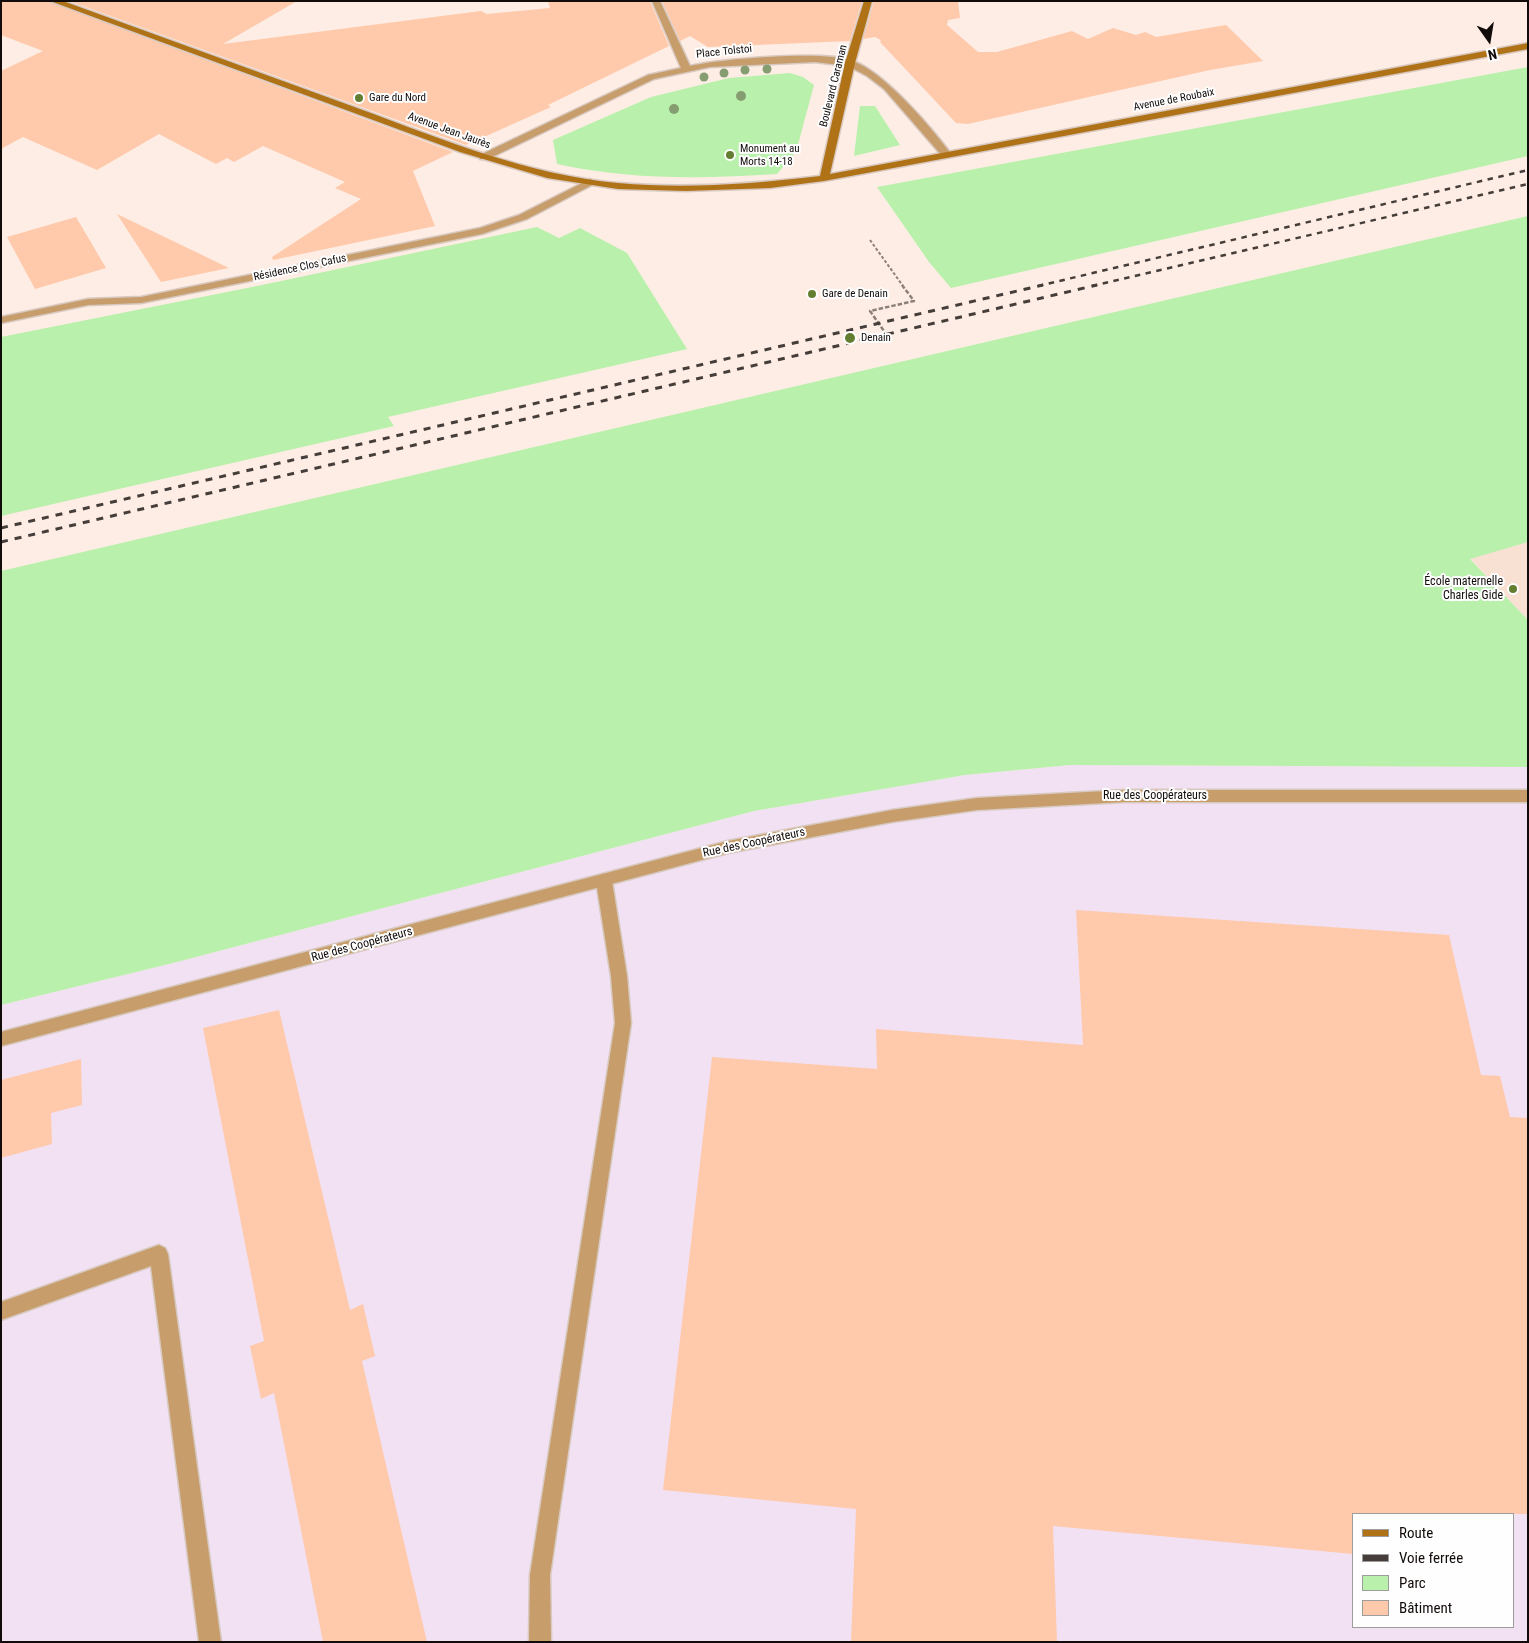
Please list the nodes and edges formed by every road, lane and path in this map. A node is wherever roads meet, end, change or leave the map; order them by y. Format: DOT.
graph roads {
  1 [pos="54,1"];
  2 [pos="656,1"];
  3 [pos="868,1"];
  4 [pos="1528,46"];
  5 [pos="850,63"];
  6 [pos="686,68"];
  7 [pos="948,155"];
  8 [pos="484,157"];
  9 [pos="824,178"];
  10 [pos="590,182"];
  11 [pos="870,240"];
  12 [pos="1,320"];
  13 [pos="891,341"];
  14 [pos="1528,796"];
  15 [pos="604,881"];
  16 [pos="1,1039"];
  17 [pos="1,1311"];
  18 [pos="210,1642"];
  19 [pos="540,1642"];
  1 -- 8 [label="street, Avenue Jean Jaurès"];
  2 -- 6 [label="street"];
  3 -- 5 [label="street, Boulevard Caraman"];
  4 -- 7 [label="street, Avenue de Roubaix"];
  5 -- 6 [label="street, Place Tolstoi"];
  5 -- 7 [label="street, Place Tolstoi"];
  5 -- 9 [label="street, Boulevard Caraman"];
  6 -- 8 [label="street, Place Tolstoi"];
  7 -- 9 [label="street, Avenue de Roubaix"];
  8 -- 10 [label="street, Avenue Jean Jaurès"];
  9 -- 10 [label="street, Avenue Jean Jaurès"];
  10 -- 12 [label="street, Résidence Clos Cafus"];
  11 -- 13 [label="path"];
  14 -- 15 [label="street, Rue des Coopérateurs"];
  15 -- 16 [label="street, Rue des Coopérateurs"];
  15 -- 19 [label="street"];
  17 -- 18 [label="street"];
}
